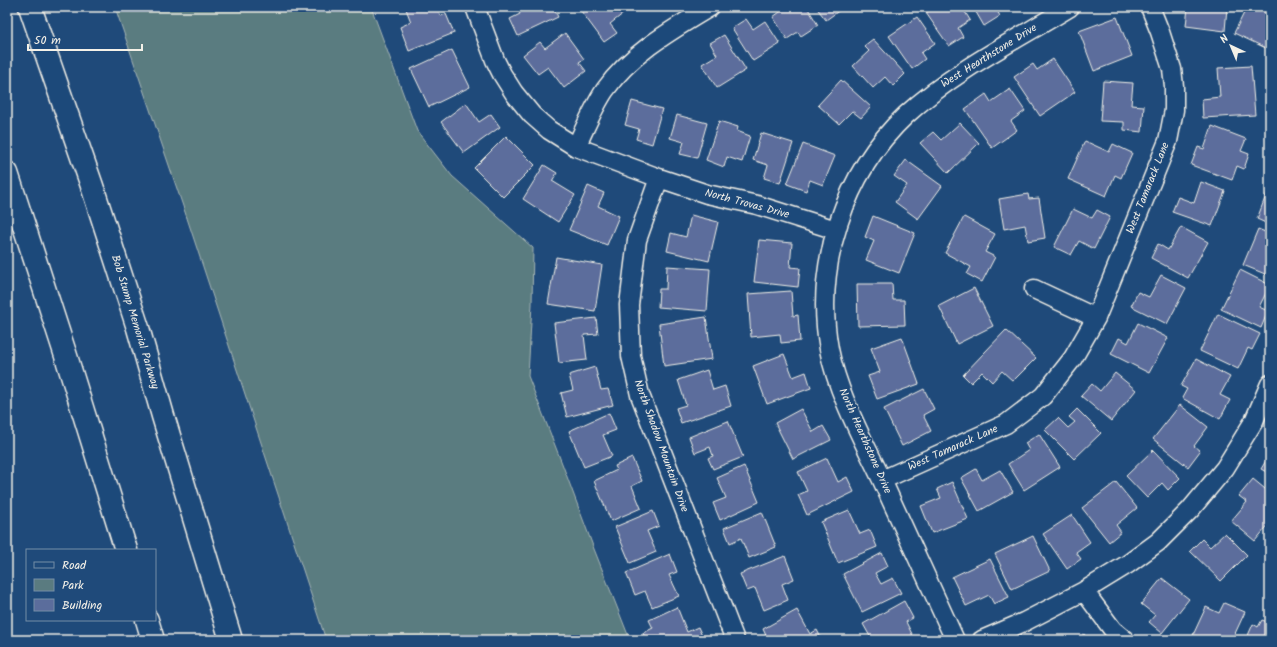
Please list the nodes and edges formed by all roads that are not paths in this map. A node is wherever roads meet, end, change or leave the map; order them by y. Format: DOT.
graph roads {
  1 [pos="30,7"];
  2 [pos="475,7"];
  3 [pos="710,7"];
  4 [pos="1070,7"];
  5 [pos="1150,7"];
  6 [pos="576,147"];
  7 [pos="7,173"];
  8 [pos="659,178"];
  9 [pos="836,230"];
  10 [pos="1034,289"];
  11 [pos="1096,318"];
  12 [pos="1270,384"];
  13 [pos="882,480"];
  14 [pos="126,549"];
  15 [pos="1084,591"];
  16 [pos="147,621"];
  17 [pos="153,640"];
  18 [pos="231,640"];
  19 [pos="735,640"];
  20 [pos="954,640"];
  21 [pos="982,640"];
  22 [pos="1124,640"];
  1 -- 18 [label="highway, Bob Stump Memorial Parkway"];
  2 -- 6 [label="street"];
  3 -- 6 [label="street"];
  4 -- 9 [label="street, West Hearthstone Drive"];
  5 -- 11 [label="street, West Tamarack Lane"];
  6 -- 8 [label="street"];
  7 -- 14 [label="highway"];
  8 -- 9 [label="street, North Trovas Drive"];
  8 -- 19 [label="street, North Shadow Mountain Drive"];
  9 -- 13 [label="street, North Hearthstone Drive"];
  10 -- 11 [label="street"];
  11 -- 13 [label="street, West Tamarack Lane"];
  12 -- 15 [label="street"];
  13 -- 20 [label="street, North Hearthstone Drive"];
  15 -- 21 [label="street"];
  15 -- 22 [label="street"];
  16 -- 17 [label="highway"];
}
